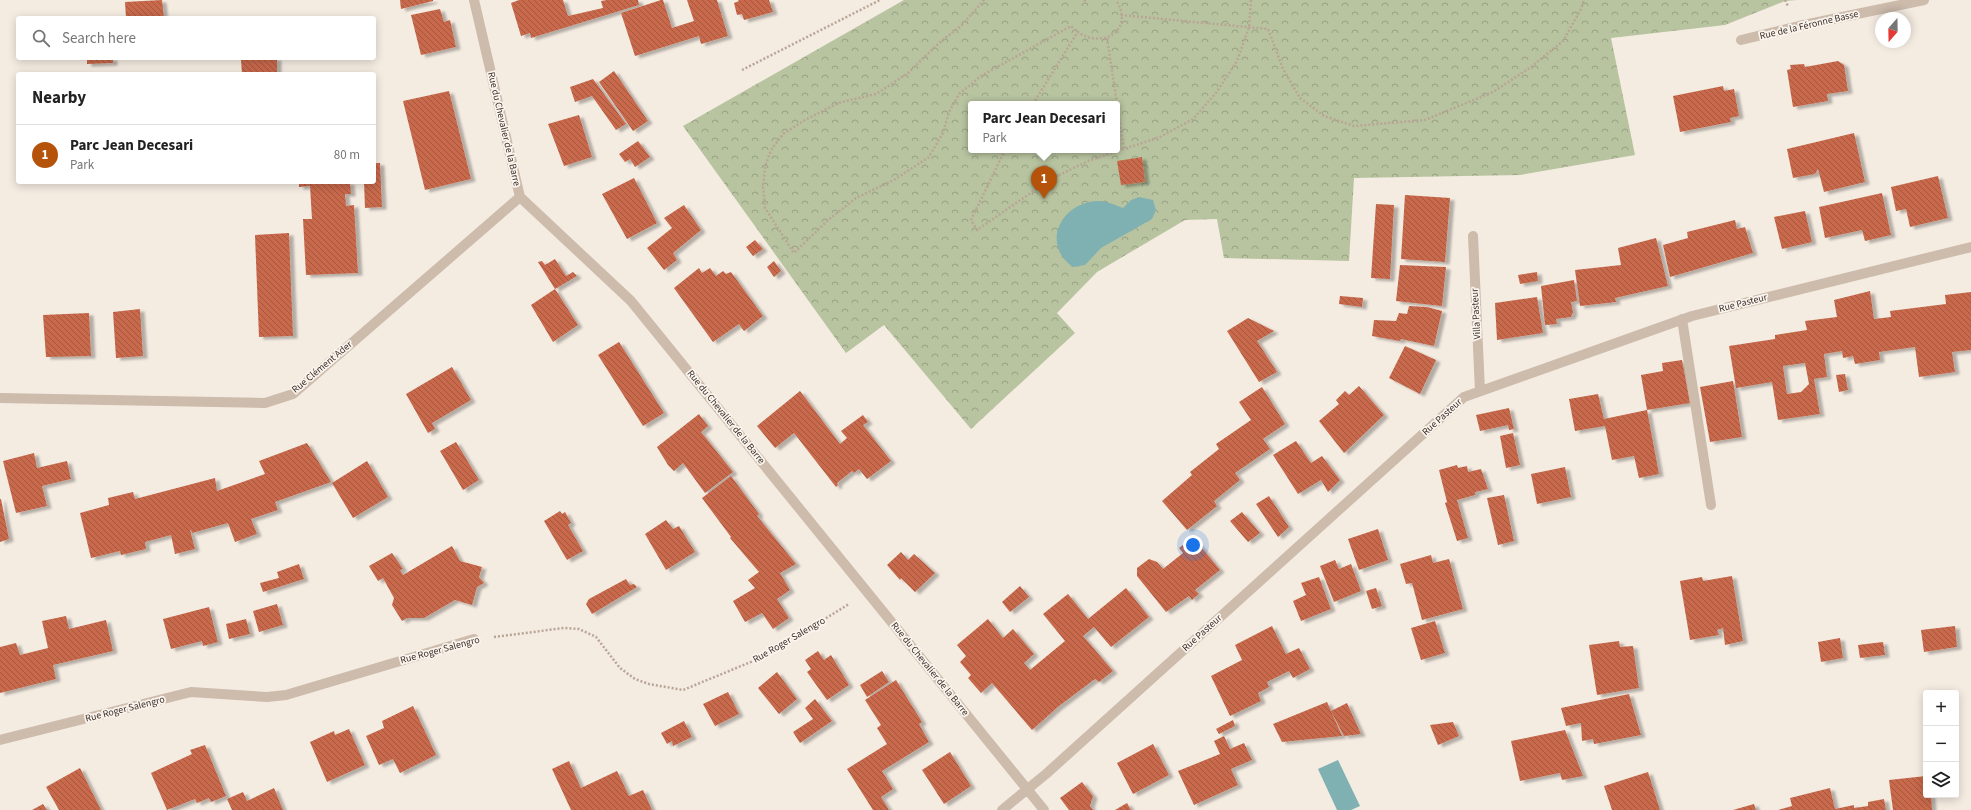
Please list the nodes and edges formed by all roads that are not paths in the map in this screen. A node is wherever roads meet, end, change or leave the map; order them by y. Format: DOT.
graph roads {
  1 [pos="474,0"];
  2 [pos="1924,0"];
  3 [pos="1741,40"];
  4 [pos="520,197"];
  5 [pos="1473,236"];
  6 [pos="1971,246"];
  7 [pos="1682,320"];
  8 [pos="1480,391"];
  9 [pos="0,398"];
  10 [pos="1711,505"];
  11 [pos="474,639"];
  12 [pos="0,740"];
  13 [pos="1027,790"];
  14 [pos="1002,810"];
  15 [pos="1044,810"];
  1 -- 4 [label="street, Rue du Chevalier de la Barre"];
  2 -- 3 [label="street, Rue de la Féronne Basse"];
  4 -- 9 [label="street, Rue Clément Ader"];
  4 -- 13 [label="street, Rue du Chevalier de la Barre"];
  5 -- 8 [label="street, Villa Pasteur"];
  6 -- 7 [label="street, Rue Pasteur"];
  7 -- 8 [label="street, Rue Pasteur"];
  7 -- 10 [label="street"];
  8 -- 13 [label="street, Rue Pasteur"];
  11 -- 12 [label="street, Rue Roger Salengro"];
  13 -- 14 [label="street, Rue Pasteur"];
  13 -- 15 [label="street, Rue du Chevalier de la Barre"];
}
